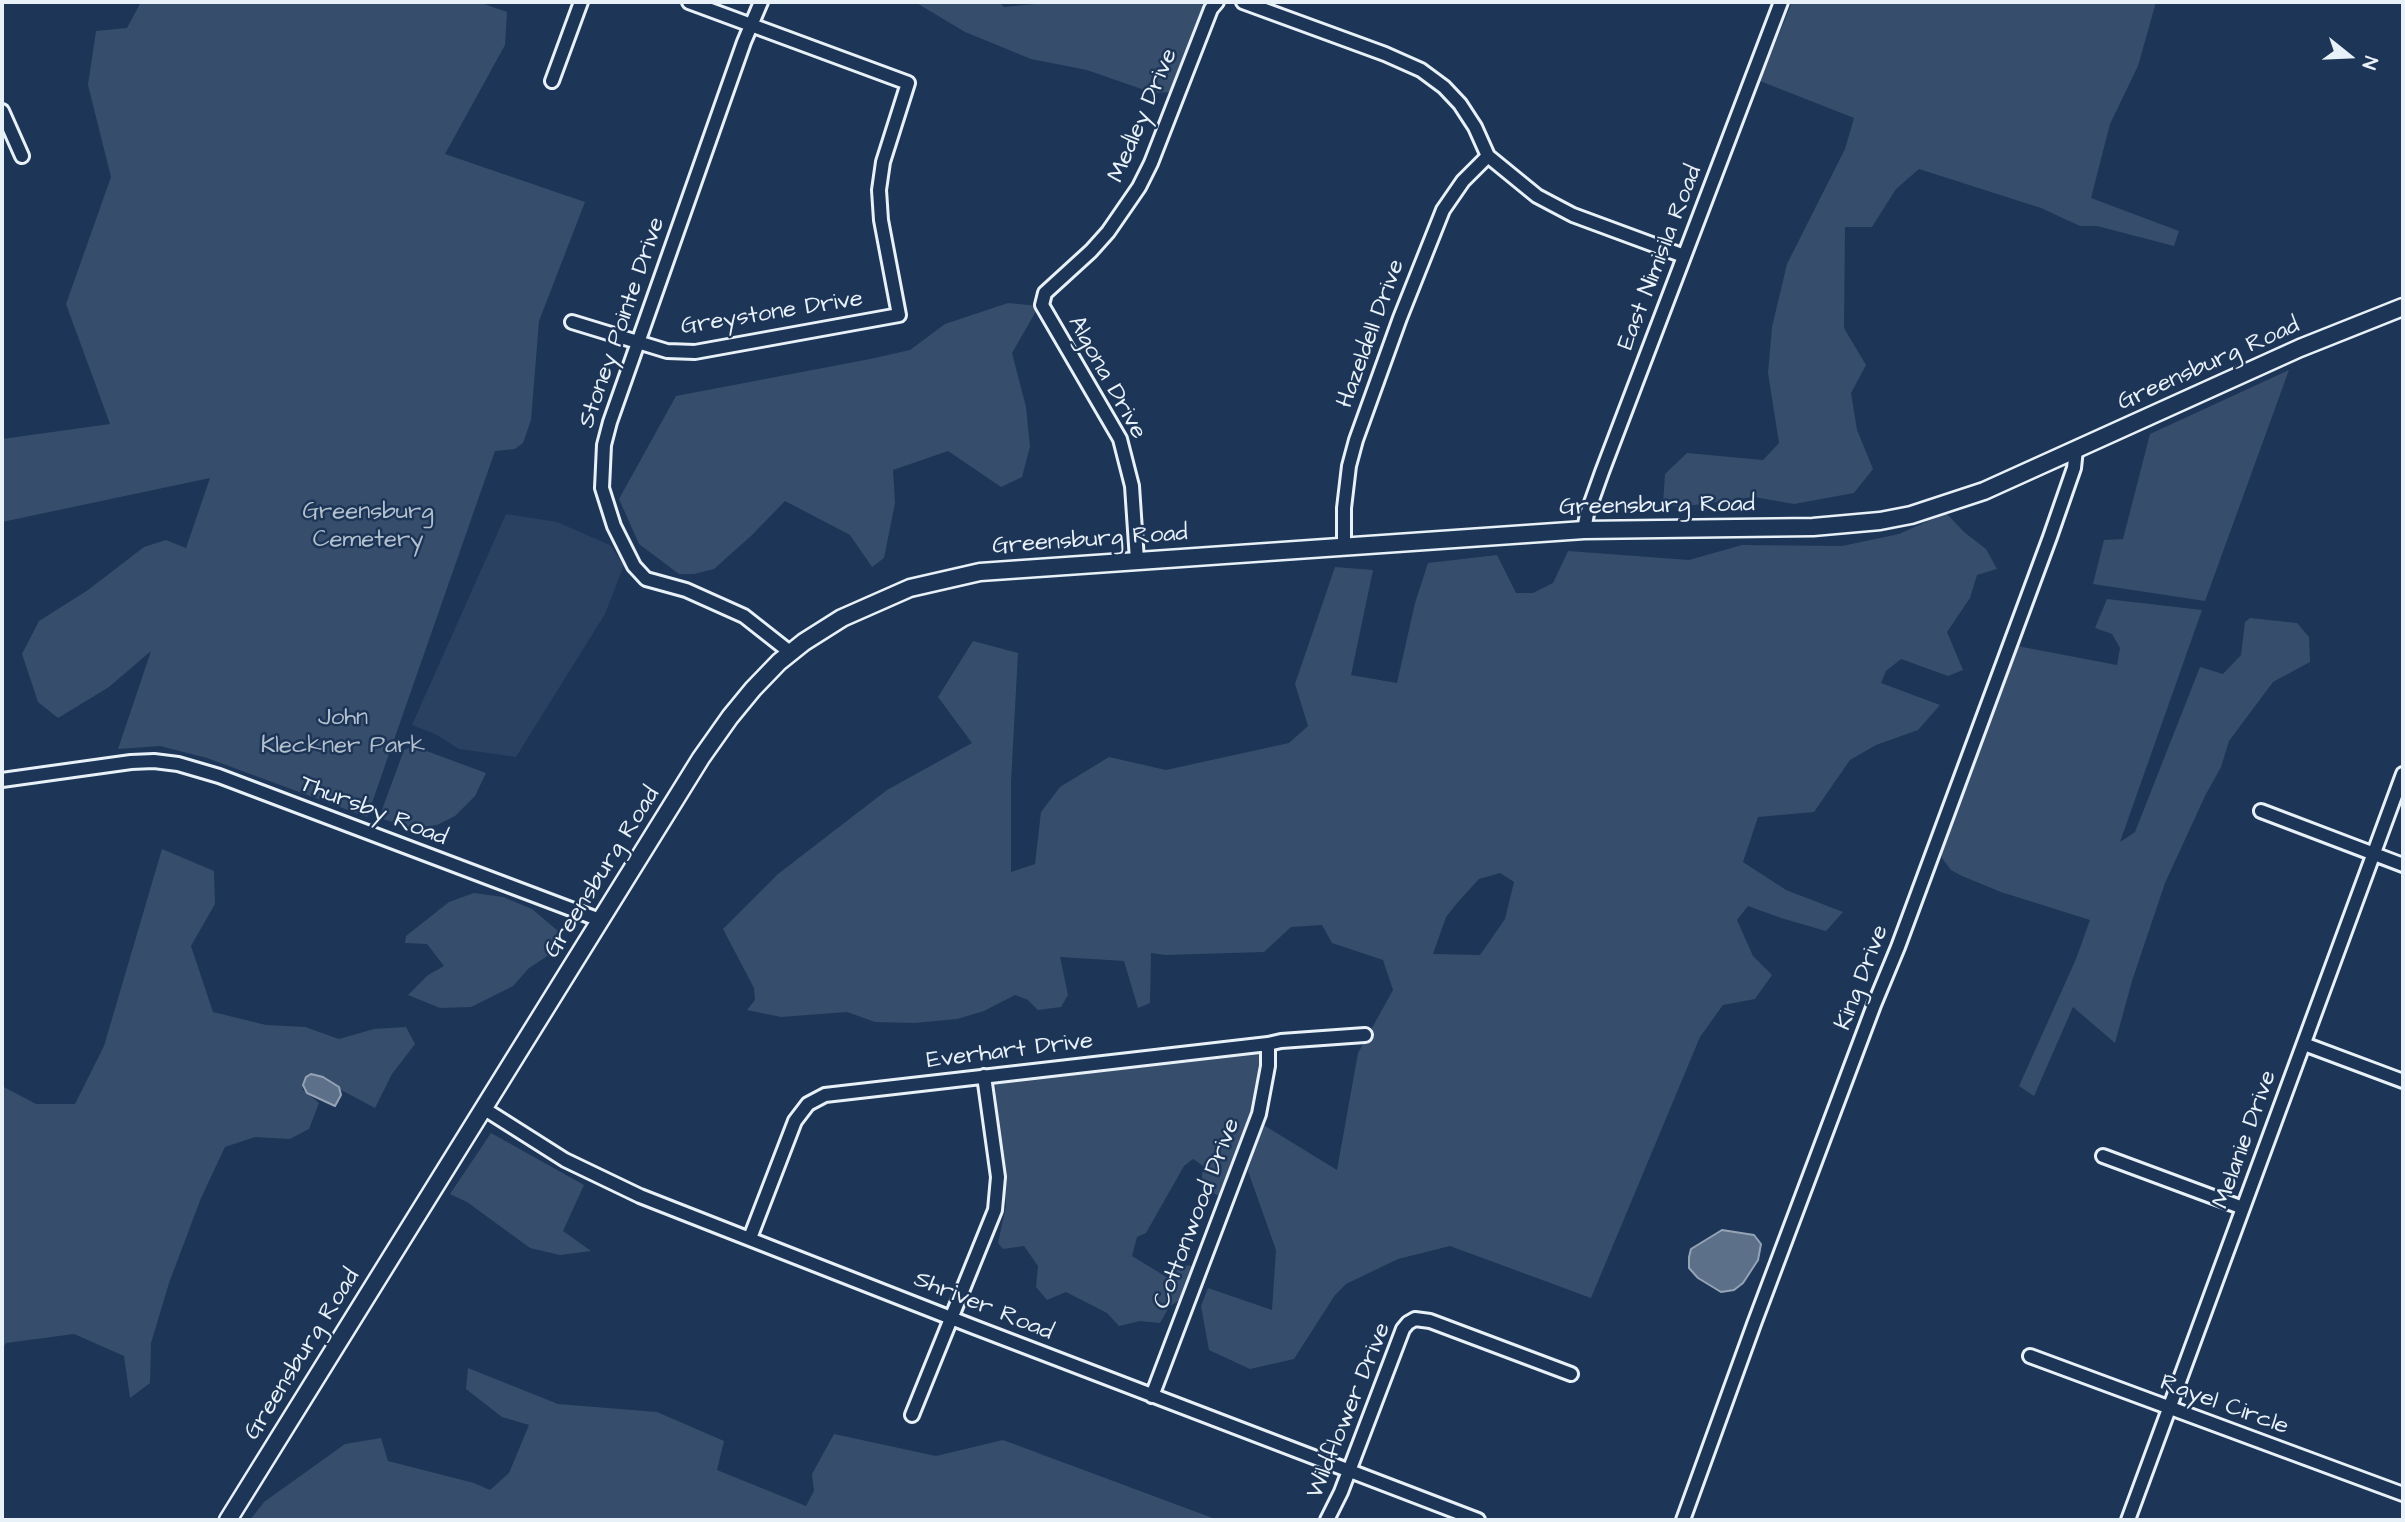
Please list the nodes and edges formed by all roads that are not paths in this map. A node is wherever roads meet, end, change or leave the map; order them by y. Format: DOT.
graph roads {
  1 [pos="581,2"];
  2 [pos="689,2"];
  3 [pos="761,2"];
  4 [pos="1217,2"];
  5 [pos="1243,2"];
  6 [pos="1781,2"];
  7 [pos="752,24"];
  8 [pos="552,81"];
  9 [pos="2,111"];
  10 [pos="22,156"];
  11 [pos="1488,156"];
  12 [pos="1684,256"];
  13 [pos="1043,302"];
  14 [pos="2403,307"];
  15 [pos="572,322"];
  16 [pos="637,341"];
  17 [pos="2077,449"];
  18 [pos="1584,530"];
  19 [pos="1344,546"];
  20 [pos="1137,560"];
  21 [pos="791,653"];
  22 [pos="2403,774"];
  23 [pos="2,779"];
  24 [pos="2261,811"];
  25 [pos="2374,854"];
  26 [pos="2403,865"];
  27 [pos="600,920"];
  28 [pos="1365,1035"];
  29 [pos="1268,1044"];
  30 [pos="2304,1044"];
  31 [pos="984,1076"];
  32 [pos="2403,1081"];
  33 [pos="483,1108"];
  34 [pos="2103,1156"];
  35 [pos="2243,1208"];
  36 [pos="750,1237"];
  37 [pos="952,1317"];
  38 [pos="2030,1356"];
  39 [pos="1571,1374"];
  40 [pos="1152,1396"];
  41 [pos="2171,1408"];
  42 [pos="912,1415"];
  43 [pos="1348,1472"];
  44 [pos="2403,1494"];
  45 [pos="228,1520"];
  46 [pos="1327,1520"];
  47 [pos="1478,1520"];
  48 [pos="1683,1520"];
  49 [pos="2127,1520"];
  1 -- 8 [label="street"];
  2 -- 7 [label="street"];
  3 -- 7 [label="street, Stoney Pointe Drive"];
  4 -- 13 [label="street, Medley Drive"];
  5 -- 11 [label="street"];
  6 -- 12 [label="street, East Nimisila Road"];
  7 -- 16 [label="street, Stoney Pointe Drive"];
  7 -- 16 [label="street, Greystone Drive"];
  9 -- 10 [label="street"];
  11 -- 12 [label="street"];
  11 -- 19 [label="street, Hazeldell Drive"];
  12 -- 18 [label="street, East Nimisila Road"];
  13 -- 20 [label="street, Algona Drive"];
  14 -- 17 [label="main road, Greensburg Road"];
  15 -- 16 [label="street, Greystone Drive"];
  16 -- 21 [label="street, Stoney Pointe Drive"];
  17 -- 18 [label="main road, Greensburg Road"];
  17 -- 48 [label="street, King Drive"];
  18 -- 19 [label="main road, Greensburg Road"];
  19 -- 20 [label="main road, Greensburg Road"];
  20 -- 21 [label="main road, Greensburg Road"];
  21 -- 27 [label="main road, Greensburg Road"];
  22 -- 25 [label="street, Melanie Drive"];
  23 -- 27 [label="street, Thursby Road"];
  24 -- 25 [label="street"];
  25 -- 26 [label="street"];
  25 -- 30 [label="street, Melanie Drive"];
  27 -- 33 [label="main road, Greensburg Road"];
  28 -- 29 [label="street, Everhart Drive"];
  29 -- 31 [label="street, Everhart Drive"];
  29 -- 40 [label="street, Cottonwood Drive"];
  30 -- 32 [label="street"];
  30 -- 35 [label="street, Melanie Drive"];
  31 -- 36 [label="street, Everhart Drive"];
  31 -- 37 [label="street"];
  33 -- 36 [label="street, Shriver Road"];
  33 -- 45 [label="main road, Greensburg Road"];
  34 -- 35 [label="street"];
  35 -- 41 [label="street, Melanie Drive"];
  36 -- 37 [label="street, Shriver Road"];
  37 -- 40 [label="street, Shriver Road"];
  37 -- 42 [label="street"];
  38 -- 41 [label="street, Rayel Circle"];
  39 -- 43 [label="street, Wildflower Drive"];
  40 -- 43 [label="street, Shriver Road"];
  41 -- 44 [label="street, Rayel Circle"];
  41 -- 49 [label="street, Melanie Drive"];
  43 -- 46 [label="street, Wildflower Drive"];
  43 -- 47 [label="street, Shriver Road"];
}
